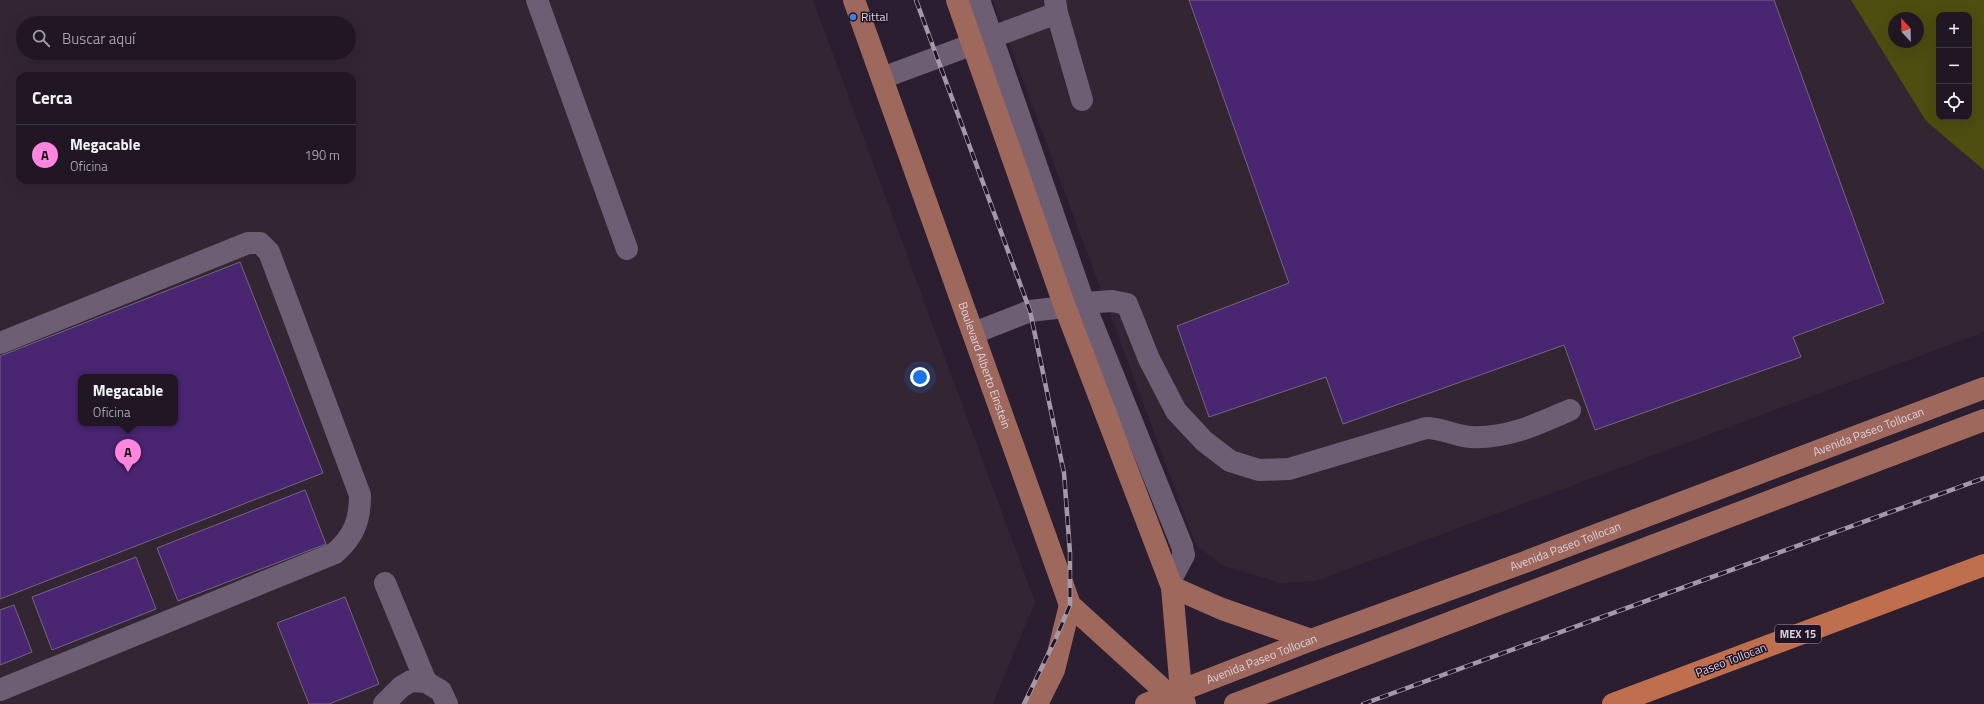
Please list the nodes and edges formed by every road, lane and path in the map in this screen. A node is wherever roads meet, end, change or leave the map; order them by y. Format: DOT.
graph roads {
  1 [pos="537,0"];
  2 [pos="854,0"];
  3 [pos="957,0"];
  4 [pos="979,0"];
  5 [pos="1056,6"];
  6 [pos="983,40"];
  7 [pos="882,78"];
  8 [pos="1082,100"];
  9 [pos="627,249"];
  10 [pos="1074,305"];
  11 [pos="974,333"];
  12 [pos="0,343"];
  13 [pos="1984,388"];
  14 [pos="1570,410"];
  15 [pos="1984,420"];
  16 [pos="1984,564"];
  17 [pos="385,583"];
  18 [pos="1171,584"];
  19 [pos="1070,605"];
  20 [pos="1311,640"];
  21 [pos="426,682"];
  22 [pos="0,690"];
  23 [pos="1177,699"];
  24 [pos="384,704"];
  25 [pos="447,704"];
  26 [pos="1038,704"];
  27 [pos="1146,704"];
  28 [pos="1235,704"];
  29 [pos="1261,704"];
  30 [pos="1613,704"];
  1 -- 9 [label="lane"];
  2 -- 7 [label="main road, Boulevard Alberto Einstein"];
  3 -- 6 [label="main road"];
  4 -- 6 [label="lane"];
  5 -- 6 [label="lane"];
  5 -- 8 [label="lane"];
  6 -- 7 [label="lane"];
  6 -- 10 [label="main road"];
  7 -- 11 [label="main road, Boulevard Alberto Einstein"];
  10 -- 11 [label="lane"];
  10 -- 14 [label="lane"];
  10 -- 18 [label="main road"];
  11 -- 19 [label="main road, Boulevard Alberto Einstein"];
  12 -- 22 [label="lane"];
  13 -- 20 [label="main road, Avenida Paseo Tollocan"];
  15 -- 28 [label="main road"];
  16 -- 30 [label="highway, Paseo Tollocan / MEX 15"];
  17 -- 21 [label="lane"];
  18 -- 20 [label="main road"];
  18 -- 23 [label="main road"];
  19 -- 23 [label="main road, Boulevard Alberto Einstein"];
  19 -- 26 [label="main road"];
  20 -- 23 [label="main road, Avenida Paseo Tollocan"];
  20 -- 29 [label="main road"];
  21 -- 24 [label="lane"];
  21 -- 25 [label="lane"];
  23 -- 27 [label="main road, Avenida Paseo Tollocan"];
}
